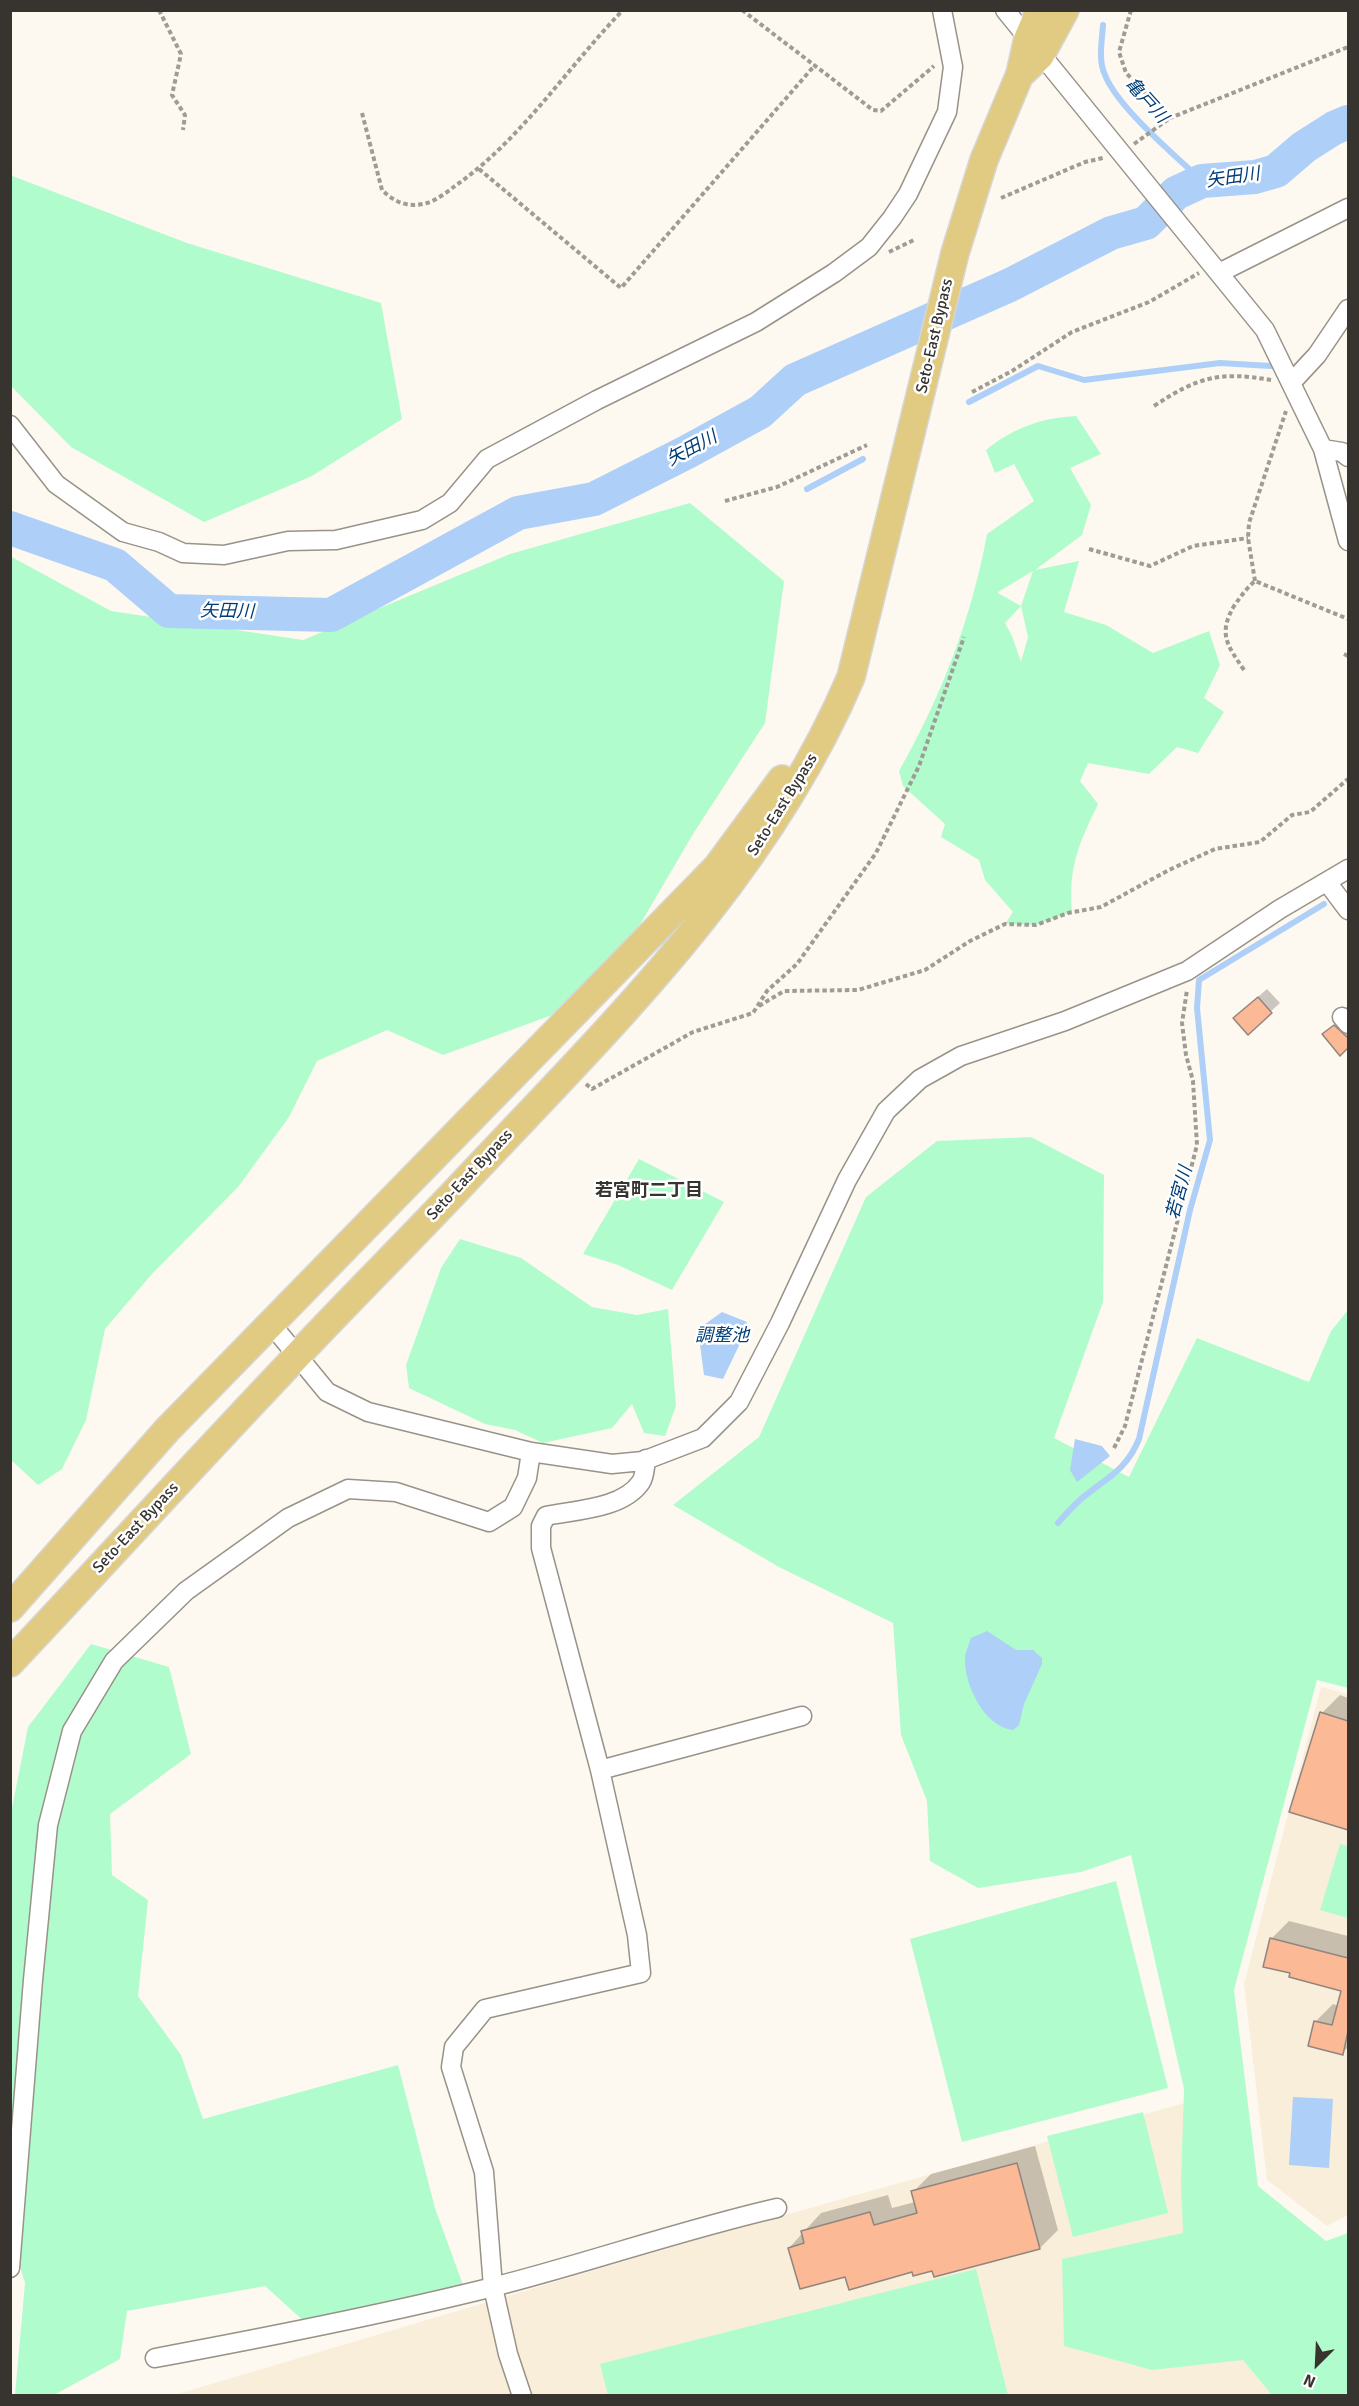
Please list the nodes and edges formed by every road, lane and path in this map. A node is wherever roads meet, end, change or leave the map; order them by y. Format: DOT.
graph roads {
  1 [pos="159,10"];
  2 [pos="623,10"];
  3 [pos="742,10"];
  4 [pos="942,10"];
  5 [pos="1005,10"];
  6 [pos="1040,10"];
  7 [pos="1065,10"];
  8 [pos="1131,10"];
  9 [pos="1034,47"];
  10 [pos="1348,47"];
  11 [pos="950,52"];
  12 [pos="815,64"];
  13 [pos="362,113"];
  14 [pos="1170,118"];
  15 [pos="183,130"];
  16 [pos="1144,137"];
  17 [pos="1123,158"];
  18 [pos="479,170"];
  19 [pos="1001,198"];
  20 [pos="1348,208"];
  21 [pos="1217,269"];
  22 [pos="1348,309"];
  23 [pos="1295,390"];
  24 [pos="972,392"];
  25 [pos="1154,406"];
  26 [pos="10,424"];
  27 [pos="867,445"];
  28 [pos="1323,449"];
  29 [pos="1348,457"];
  30 [pos="725,501"];
  31 [pos="1248,537"];
  32 [pos="1348,541"];
  33 [pos="1089,549"];
  34 [pos="1255,581"];
  35 [pos="1348,619"];
  36 [pos="964,637"];
  37 [pos="860,639"];
  38 [pos="1244,670"];
  39 [pos="1348,778"];
  40 [pos="1348,869"];
  41 [pos="1327,882"];
  42 [pos="1348,910"];
  43 [pos="1187,971"];
  44 [pos="759,1006"];
  45 [pos="570,1070"];
  46 [pos="272,1325"];
  47 [pos="298,1354"];
  48 [pos="1114,1448"];
  49 [pos="531,1452"];
  50 [pos="646,1459"];
  51 [pos="10,1608"];
  52 [pos="10,1663"];
  53 [pos="802,1716"];
  54 [pos="600,1770"];
  55 [pos="777,2208"];
  56 [pos="10,2268"];
  57 [pos="494,2287"];
  58 [pos="155,2358"];
  59 [pos="522,2396"];
  1 -- 15 [label="path"];
  2 -- 18 [label="path"];
  3 -- 12 [label="path"];
  4 -- 11 [label="street"];
  5 -- 9 [label="street"];
  6 -- 9 [label="highway, Seto-East Bypass"];
  7 -- 9 [label="highway, Seto-East Bypass"];
  8 -- 14 [label="path"];
  9 -- 17 [label="street"];
  9 -- 37 [label="highway, Seto-East Bypass"];
  10 -- 14 [label="path"];
  11 -- 12 [label="path"];
  11 -- 26 [label="street"];
  12 -- 18 [label="path"];
  13 -- 18 [label="path"];
  14 -- 16 [label="path"];
  17 -- 19 [label="path"];
  17 -- 21 [label="street"];
  20 -- 21 [label="street"];
  21 -- 23 [label="street"];
  21 -- 24 [label="path"];
  22 -- 23 [label="street"];
  23 -- 25 [label="path"];
  23 -- 28 [label="street"];
  23 -- 31 [label="path"];
  27 -- 30 [label="path"];
  28 -- 29 [label="street"];
  28 -- 32 [label="street"];
  31 -- 33 [label="path"];
  31 -- 34 [label="path"];
  34 -- 35 [label="path"];
  34 -- 38 [label="path"];
  36 -- 44 [label="path"];
  37 -- 45 [label="highway, Seto-East Bypass"];
  37 -- 46 [label="highway, Seto-East Bypass"];
  39 -- 44 [label="path"];
  40 -- 41 [label="street"];
  41 -- 42 [label="street"];
  41 -- 43 [label="street"];
  43 -- 48 [label="path"];
  43 -- 50 [label="street"];
  44 -- 45 [label="path"];
  45 -- 47 [label="highway, Seto-East Bypass"];
  46 -- 47 [label="street"];
  46 -- 51 [label="highway, Seto-East Bypass"];
  47 -- 49 [label="street"];
  47 -- 52 [label="highway, Seto-East Bypass"];
  49 -- 50 [label="street"];
  49 -- 56 [label="street"];
  50 -- 54 [label="street"];
  53 -- 54 [label="street"];
  54 -- 57 [label="street"];
  55 -- 57 [label="street"];
  57 -- 58 [label="street"];
  57 -- 59 [label="street"];
}
